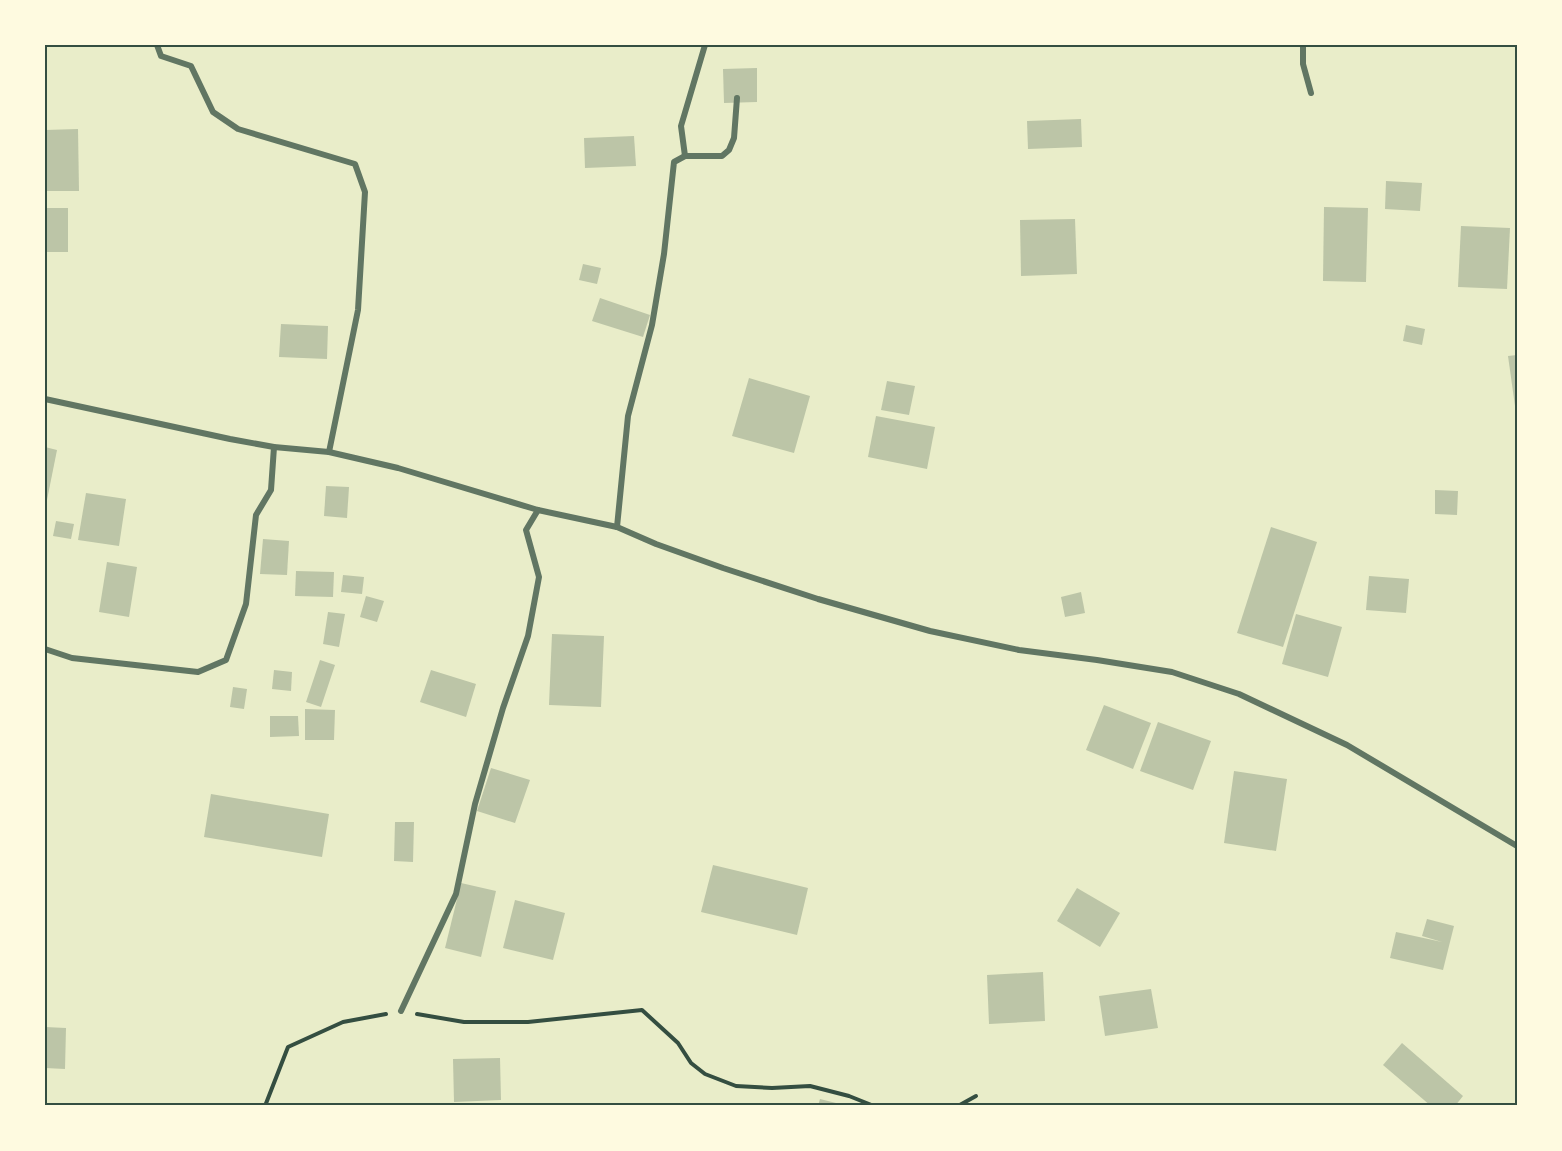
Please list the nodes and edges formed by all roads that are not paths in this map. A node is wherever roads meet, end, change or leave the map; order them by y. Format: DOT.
graph roads {
  1 [pos="157,45"];
  2 [pos="705,45"];
  3 [pos="1303,45"];
  4 [pos="1311,93"];
  5 [pos="737,98"];
  6 [pos="685,156"];
  7 [pos="45,399"];
  8 [pos="274,447"];
  9 [pos="329,452"];
  10 [pos="538,510"];
  11 [pos="617,527"];
  12 [pos="45,649"];
  13 [pos="1517,846"];
  14 [pos="401,1011"];
  1 -- 9 [label="street"];
  2 -- 6 [label="street"];
  3 -- 4 [label="street"];
  5 -- 6 [label="street"];
  6 -- 11 [label="street"];
  7 -- 8 [label="street"];
  8 -- 9 [label="street"];
  8 -- 12 [label="street"];
  9 -- 10 [label="street"];
  10 -- 11 [label="street"];
  10 -- 14 [label="street"];
  11 -- 13 [label="street"];
}
